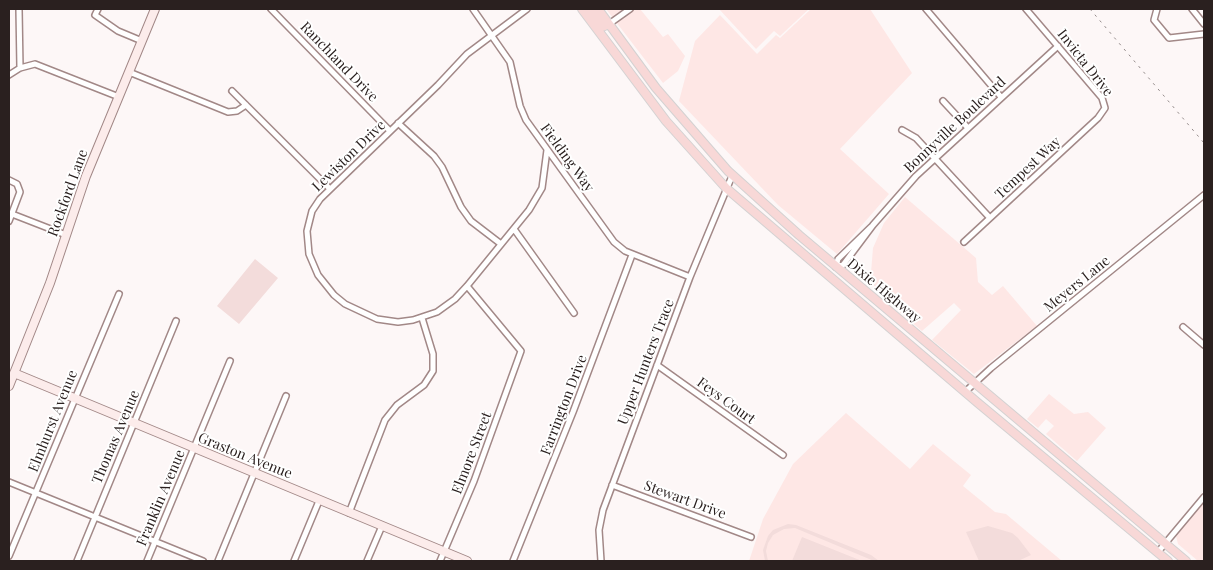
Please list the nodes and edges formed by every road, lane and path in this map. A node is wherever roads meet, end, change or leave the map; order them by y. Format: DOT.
graph roads {
  1 [pos="19,9"];
  2 [pos="98,9"];
  3 [pos="271,9"];
  4 [pos="473,9"];
  5 [pos="527,9"];
  6 [pos="582,9"];
  7 [pos="589,9"];
  8 [pos="598,9"];
  9 [pos="630,9"];
  10 [pos="926,9"];
  11 [pos="1026,9"];
  12 [pos="1158,9"];
  13 [pos="1192,9"];
  14 [pos="153,10"];
  15 [pos="609,24"];
  16 [pos="1204,24"];
  17 [pos="1204,34"];
  18 [pos="491,35"];
  19 [pos="142,41"];
  20 [pos="1058,46"];
  21 [pos="20,68"];
  22 [pos="129,72"];
  23 [pos="9,75"];
  24 [pos="232,91"];
  25 [pos="119,97"];
  26 [pos="1001,97"];
  27 [pos="943,101"];
  28 [pos="246,105"];
  29 [pos="1105,108"];
  30 [pos="398,123"];
  31 [pos="968,128"];
  32 [pos="902,130"];
  33 [pos="390,131"];
  34 [pos="547,150"];
  35 [pos="935,159"];
  36 [pos="732,176"];
  37 [pos="9,180"];
  38 [pos="726,188"];
  39 [pos="330,189"];
  40 [pos="1204,195"];
  41 [pos="12,214"];
  42 [pos="990,218"];
  43 [pos="9,221"];
  44 [pos="514,229"];
  45 [pos="66,235"];
  46 [pos="964,242"];
  47 [pos="501,244"];
  48 [pos="632,255"];
  49 [pos="809,260"];
  50 [pos="836,266"];
  51 [pos="690,277"];
  52 [pos="467,286"];
  53 [pos="119,294"];
  54 [pos="574,313"];
  55 [pos="422,318"];
  56 [pos="176,321"];
  57 [pos="1183,327"];
  58 [pos="1204,345"];
  59 [pos="230,361"];
  60 [pos="657,364"];
  61 [pos="14,373"];
  62 [pos="974,382"];
  63 [pos="9,386"];
  64 [pos="965,392"];
  65 [pos="286,396"];
  66 [pos="74,399"];
  67 [pos="134,424"];
  68 [pos="194,449"];
  69 [pos="783,456"];
  70 [pos="254,474"];
  71 [pos="9,482"];
  72 [pos="612,485"];
  73 [pos="35,492"];
  74 [pos="1204,497"];
  75 [pos="319,501"];
  76 [pos="349,513"];
  77 [pos="95,517"];
  78 [pos="382,526"];
  79 [pos="752,537"];
  80 [pos="156,542"];
  81 [pos="1165,544"];
  82 [pos="445,552"];
  83 [pos="1158,552"];
  84 [pos="9,556"];
  85 [pos="77,561"];
  86 [pos="147,561"];
  87 [pos="203,561"];
  88 [pos="218,561"];
  89 [pos="294,561"];
  90 [pos="367,561"];
  91 [pos="440,561"];
  92 [pos="467,561"];
  93 [pos="513,561"];
  94 [pos="601,561"];
  95 [pos="1168,561"];
  96 [pos="1186,561"];
  1 -- 21 [label="street"];
  2 -- 19 [label="street"];
  3 -- 33 [label="street, Ranchland Drive"];
  4 -- 18 [label="street, Fielding Way"];
  5 -- 18 [label="street, Lewiston Drive"];
  6 -- 38 [label="main road, Dixie Highway"];
  7 -- 15 [label="main road"];
  8 -- 15 [label="main road, Dixie Highway"];
  9 -- 15 [label="street"];
  10 -- 26 [label="street"];
  11 -- 20 [label="street, Invicta Drive"];
  12 -- 17 [label="street"];
  13 -- 16 [label="street"];
  14 -- 19 [label="street, Rockford Lane"];
  15 -- 36 [label="main road, Dixie Highway"];
  18 -- 30 [label="street, Lewiston Drive"];
  18 -- 34 [label="street, Fielding Way"];
  19 -- 22 [label="street, Rockford Lane"];
  20 -- 26 [label="street, Bonnyville Boulevard"];
  20 -- 29 [label="street, Invicta Drive"];
  21 -- 23 [label="street"];
  21 -- 25 [label="street"];
  22 -- 25 [label="street, Rockford Lane"];
  22 -- 28 [label="street"];
  24 -- 28 [label="street"];
  25 -- 45 [label="street, Rockford Lane"];
  26 -- 31 [label="street, Bonnyville Boulevard"];
  27 -- 31 [label="street"];
  28 -- 39 [label="street"];
  29 -- 42 [label="street, Tempest Way"];
  30 -- 33 [label="street, Lewiston Drive"];
  30 -- 47 [label="street"];
  31 -- 35 [label="street, Bonnyville Boulevard"];
  32 -- 35 [label="street"];
  33 -- 39 [label="street, Lewiston Drive"];
  34 -- 44 [label="street, Lewiston Drive"];
  34 -- 48 [label="street, Fielding Way"];
  35 -- 42 [label="street"];
  35 -- 50 [label="street, Bonnyville Boulevard"];
  36 -- 38 [label="street, Upper Hunters Trace"];
  36 -- 50 [label="main road, Dixie Highway"];
  37 -- 41 [label="street"];
  38 -- 49 [label="main road, Dixie Highway"];
  38 -- 51 [label="street, Upper Hunters Trace"];
  39 -- 55 [label="street, Lewiston Drive"];
  40 -- 62 [label="street, Meyers Lane"];
  41 -- 43 [label="street"];
  41 -- 45 [label="street"];
  42 -- 46 [label="street, Tempest Way"];
  44 -- 47 [label="street, Lewiston Drive"];
  44 -- 54 [label="street"];
  45 -- 61 [label="street, Rockford Lane"];
  47 -- 52 [label="street, Lewiston Drive"];
  48 -- 51 [label="street, Fielding Way"];
  48 -- 93 [label="street, Farrington Drive"];
  49 -- 50 [label="main road"];
  49 -- 64 [label="main road, Dixie Highway"];
  50 -- 62 [label="main road, Dixie Highway"];
  51 -- 60 [label="street, Upper Hunters Trace"];
  52 -- 55 [label="street, Lewiston Drive"];
  52 -- 82 [label="street, Elmore Street"];
  53 -- 66 [label="street, Elmhurst Avenue"];
  55 -- 76 [label="street"];
  56 -- 67 [label="street, Thomas Avenue"];
  57 -- 58 [label="street"];
  59 -- 68 [label="street, Franklin Avenue"];
  60 -- 69 [label="street, Feys Court"];
  60 -- 72 [label="street, Upper Hunters Trace"];
  61 -- 63 [label="street, Rockford Lane"];
  61 -- 66 [label="street, Graston Avenue"];
  62 -- 64 [label="street, Meyers Lane"];
  62 -- 81 [label="main road, Dixie Highway"];
  64 -- 83 [label="main road, Dixie Highway"];
  65 -- 70 [label="street"];
  66 -- 67 [label="street, Graston Avenue"];
  66 -- 73 [label="street, Elmhurst Avenue"];
  67 -- 68 [label="street, Graston Avenue"];
  67 -- 77 [label="street, Thomas Avenue"];
  68 -- 70 [label="street, Graston Avenue"];
  68 -- 80 [label="street, Franklin Avenue"];
  70 -- 75 [label="street, Graston Avenue"];
  70 -- 88 [label="street"];
  71 -- 73 [label="street"];
  72 -- 79 [label="street, Stewart Drive"];
  72 -- 94 [label="street, Upper Hunters Trace"];
  73 -- 77 [label="street"];
  73 -- 84 [label="street, Elmhurst Avenue"];
  74 -- 81 [label="street"];
  75 -- 76 [label="street, Graston Avenue"];
  75 -- 89 [label="street"];
  76 -- 78 [label="street, Graston Avenue"];
  77 -- 80 [label="street"];
  77 -- 85 [label="street, Thomas Avenue"];
  78 -- 82 [label="street, Graston Avenue"];
  78 -- 90 [label="street"];
  80 -- 86 [label="street, Franklin Avenue"];
  80 -- 87 [label="street"];
  81 -- 83 [label="street"];
  81 -- 96 [label="main road, Dixie Highway"];
  82 -- 91 [label="street, Elmore Street"];
  82 -- 92 [label="street, Graston Avenue"];
  83 -- 95 [label="main road, Dixie Highway"];
}
